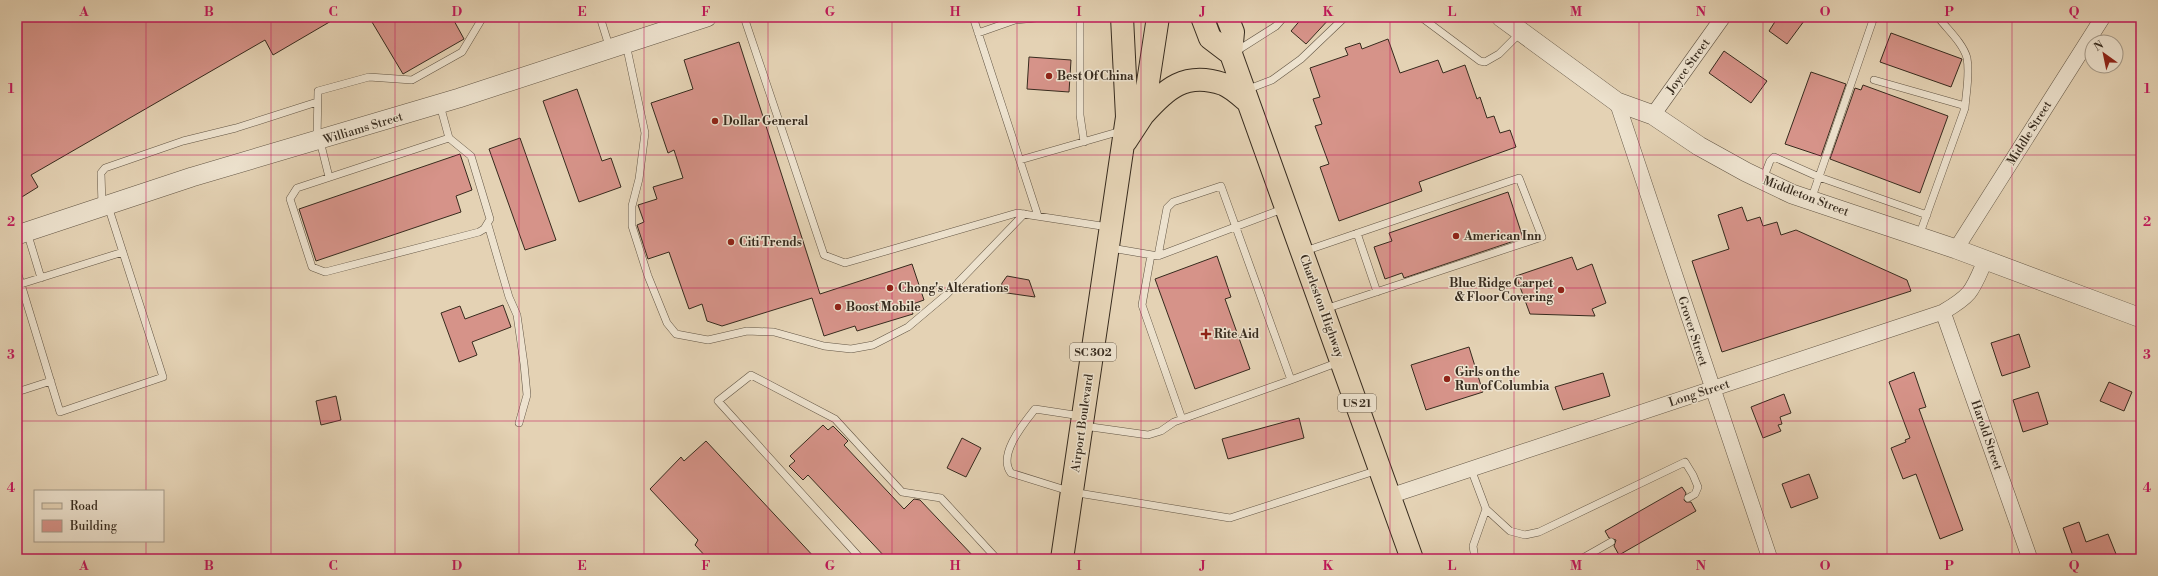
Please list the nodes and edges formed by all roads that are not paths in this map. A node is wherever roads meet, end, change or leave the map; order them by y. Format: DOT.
graph roads {
  1 [pos="483,17"];
  2 [pos="600,17"];
  3 [pos="707,17"];
  4 [pos="744,17"];
  5 [pos="973,17"];
  6 [pos="1046,17"];
  7 [pos="1080,17"];
  8 [pos="1158,17"];
  9 [pos="1202,17"];
  10 [pos="1227,17"];
  11 [pos="1284,17"];
  12 [pos="1345,17"];
  13 [pos="1421,17"];
  14 [pos="1501,17"];
  15 [pos="1723,17"];
  16 [pos="1878,17"];
  17 [pos="1938,17"];
  18 [pos="2103,17"];
  19 [pos="1121,18"];
  20 [pos="1522,32"];
  21 [pos="978,33"];
  22 [pos="618,46"];
  23 [pos="1231,54"];
  24 [pos="1874,80"];
  25 [pos="1246,96"];
  26 [pos="318,102"];
  27 [pos="1618,102"];
  28 [pos="440,104"];
  29 [pos="1965,108"];
  30 [pos="1143,115"];
  31 [pos="1653,115"];
  32 [pos="449,138"];
  33 [pos="1124,138"];
  34 [pos="318,141"];
  35 [pos="1084,142"];
  36 [pos="1020,160"];
  37 [pos="329,177"];
  38 [pos="1819,177"];
  39 [pos="1762,180"];
  40 [pos="1811,200"];
  41 [pos="105,206"];
  42 [pos="1287,207"];
  43 [pos="1024,214"];
  44 [pos="1927,215"];
  45 [pos="1038,216"];
  46 [pos="488,224"];
  47 [pos="1236,227"];
  48 [pos="22,233"];
  49 [pos="1357,233"];
  50 [pos="1919,237"];
  51 [pos="1109,238"];
  52 [pos="1956,249"];
  53 [pos="123,252"];
  54 [pos="1302,252"];
  55 [pos="1154,256"];
  56 [pos="1985,261"];
  57 [pos="17,271"];
  58 [pos="41,278"];
  59 [pos="21,284"];
  60 [pos="1377,292"];
  61 [pos="1323,309"];
  62 [pos="1943,312"];
  63 [pos="2141,318"];
  64 [pos="1342,361"];
  65 [pos="1291,380"];
  66 [pos="51,381"];
  67 [pos="1712,388"];
  68 [pos="17,392"];
  69 [pos="1182,419"];
  70 [pos="1083,421"];
  71 [pos="519,423"];
  72 [pos="1380,469"];
  73 [pos="1471,469"];
  74 [pos="1072,492"];
  75 [pos="1390,496"];
  76 [pos="1688,498"];
  77 [pos="1486,509"];
  78 [pos="1611,542"];
  79 [pos="861,559"];
  80 [pos="997,559"];
  81 [pos="1062,559"];
  82 [pos="1412,559"];
  83 [pos="1475,559"];
  84 [pos="1580,559"];
  85 [pos="1770,559"];
  86 [pos="2030,559"];
  1 -- 26 [label="lane"];
  2 -- 22 [label="lane"];
  3 -- 22 [label="street, Williams Street"];
  4 -- 43 [label="lane"];
  5 -- 21 [label="lane"];
  6 -- 21 [label="lane"];
  7 -- 35 [label="lane"];
  8 -- 30 [label="main road, Airport Boulevard / SC 302"];
  9 -- 23 [label="main road"];
  10 -- 23 [label="main road, Charleston Highway / US 21"];
  11 -- 23 [label="lane"];
  12 -- 25 [label="lane"];
  13 -- 20 [label="lane"];
  14 -- 20 [label="street, Middleton Street"];
  15 -- 31 [label="street, Joyce Street"];
  16 -- 38 [label="lane"];
  17 -- 29 [label="lane"];
  18 -- 52 [label="street, Middle Street"];
  19 -- 33 [label="main road, Airport Boulevard / SC 302"];
  20 -- 27 [label="street, Middleton Street"];
  21 -- 36 [label="lane"];
  22 -- 28 [label="street, Williams Street"];
  22 -- 43 [label="lane"];
  23 -- 25 [label="main road, Charleston Highway / US 21"];
  24 -- 29 [label="lane"];
  25 -- 30 [label="main road"];
  25 -- 42 [label="main road, Charleston Highway / US 21"];
  26 -- 34 [label="lane"];
  26 -- 41 [label="lane"];
  27 -- 31 [label="street, Middleton Street"];
  27 -- 67 [label="street, Grover Street"];
  28 -- 32 [label="lane"];
  28 -- 34 [label="street, Williams Street"];
  29 -- 44 [label="lane"];
  30 -- 33 [label="main road, Airport Boulevard / SC 302"];
  31 -- 39 [label="street, Middleton Street"];
  32 -- 37 [label="lane"];
  32 -- 46 [label="lane"];
  33 -- 35 [label="lane"];
  33 -- 51 [label="main road, Airport Boulevard / SC 302"];
  34 -- 37 [label="lane"];
  34 -- 41 [label="street, Williams Street"];
  35 -- 36 [label="lane"];
  36 -- 45 [label="lane"];
  37 -- 46 [label="lane"];
  38 -- 39 [label="lane"];
  38 -- 40 [label="lane"];
  38 -- 44 [label="lane"];
  39 -- 40 [label="street, Middleton Street"];
  40 -- 50 [label="street, Middleton Street"];
  41 -- 48 [label="street, Williams Street"];
  41 -- 53 [label="lane"];
  42 -- 47 [label="lane"];
  42 -- 54 [label="main road, Charleston Highway / US 21"];
  43 -- 45 [label="lane"];
  44 -- 50 [label="lane"];
  45 -- 51 [label="lane"];
  46 -- 71 [label="lane"];
  47 -- 55 [label="lane"];
  47 -- 55 [label="lane"];
  47 -- 65 [label="lane"];
  48 -- 58 [label="lane"];
  49 -- 54 [label="lane"];
  49 -- 60 [label="lane"];
  49 -- 60 [label="lane"];
  50 -- 52 [label="street, Middleton Street"];
  51 -- 55 [label="lane"];
  51 -- 70 [label="main road, Airport Boulevard / SC 302"];
  52 -- 56 [label="street, Middleton Street"];
  53 -- 58 [label="lane"];
  53 -- 66 [label="lane"];
  54 -- 61 [label="main road, Charleston Highway / US 21"];
  55 -- 69 [label="lane"];
  56 -- 62 [label="street, Long Street"];
  56 -- 63 [label="street, Middleton Street"];
  57 -- 59 [label="lane"];
  58 -- 59 [label="lane"];
  59 -- 66 [label="lane"];
  60 -- 61 [label="lane"];
  61 -- 64 [label="main road, Charleston Highway / US 21"];
  62 -- 67 [label="street, Long Street"];
  62 -- 86 [label="street, Harold Street"];
  64 -- 65 [label="lane"];
  64 -- 72 [label="main road, Charleston Highway / US 21"];
  65 -- 69 [label="lane"];
  66 -- 68 [label="lane"];
  67 -- 73 [label="street, Long Street"];
  67 -- 85 [label="street, Grover Street"];
  69 -- 70 [label="lane"];
  70 -- 74 [label="main road, Airport Boulevard / SC 302"];
  70 -- 74 [label="lane"];
  72 -- 74 [label="lane"];
  72 -- 75 [label="main road, Charleston Highway / US 21"];
  73 -- 75 [label="street, Long Street"];
  73 -- 77 [label="lane"];
  74 -- 81 [label="main road, Airport Boulevard / SC 302"];
  75 -- 82 [label="main road, Charleston Highway / US 21"];
  76 -- 77 [label="lane"];
  77 -- 83 [label="lane"];
  78 -- 84 [label="lane"];
  79 -- 80 [label="lane"];
}
